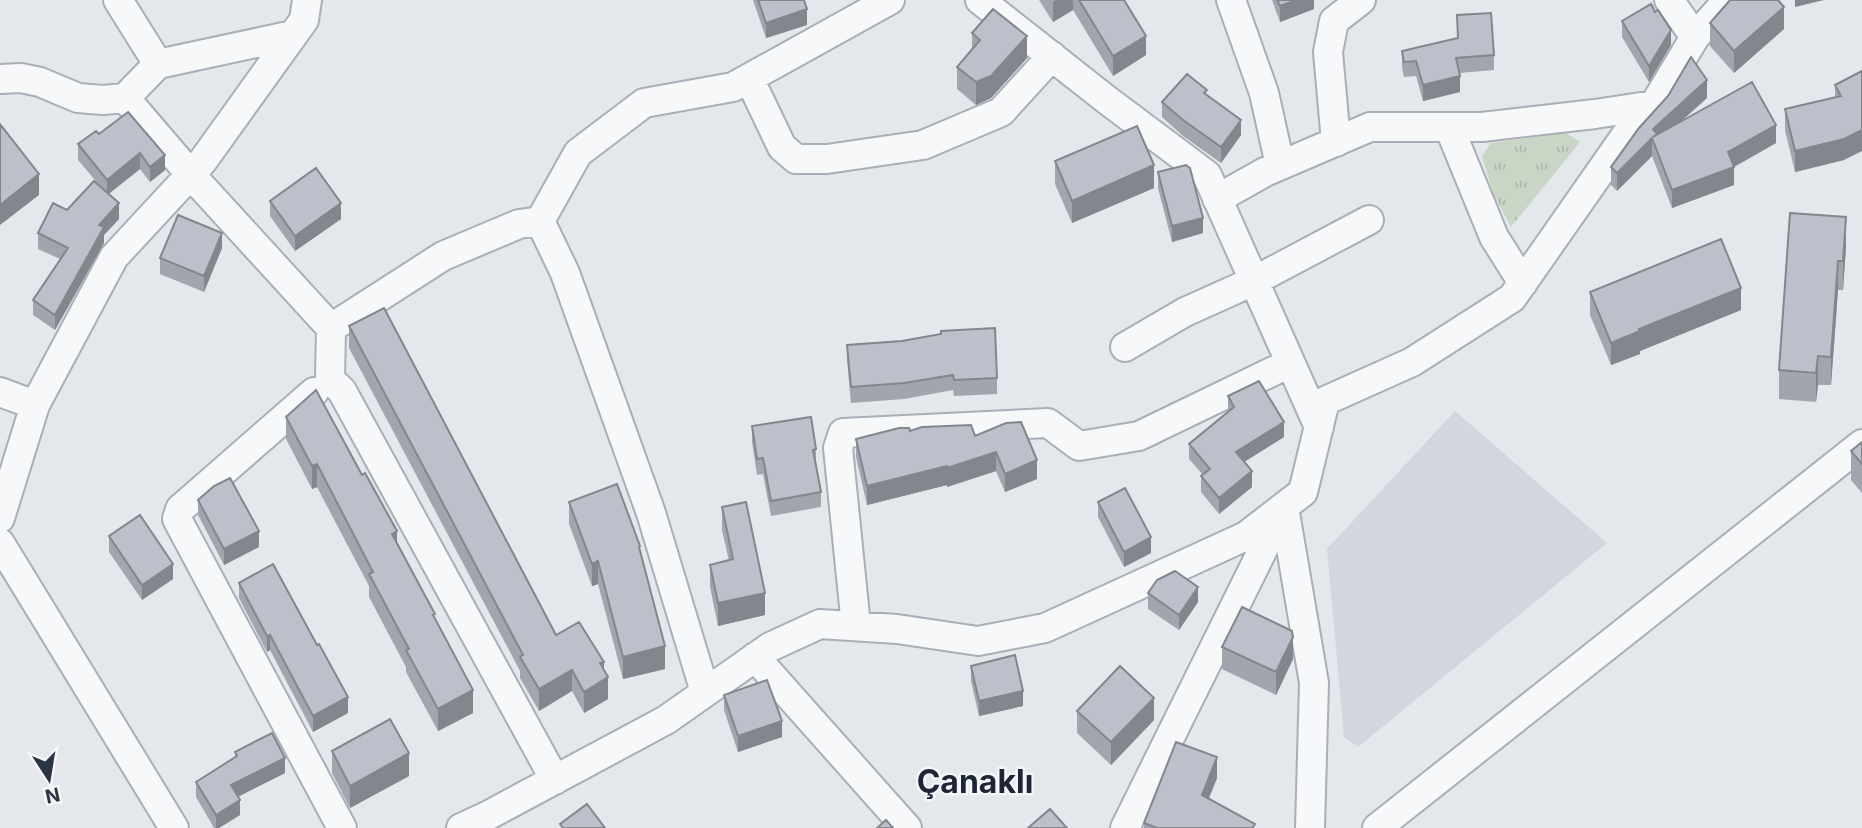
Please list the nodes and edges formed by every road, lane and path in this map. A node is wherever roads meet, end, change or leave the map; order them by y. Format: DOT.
graph roads {
  1 [pos="118,0"];
  2 [pos="307,0"];
  3 [pos="890,0"];
  4 [pos="980,0"];
  5 [pos="1231,0"];
  6 [pos="1361,0"];
  7 [pos="1669,0"];
  8 [pos="1728,0"];
  9 [pos="293,35"];
  10 [pos="1695,37"];
  11 [pos="1052,57"];
  12 [pos="158,64"];
  13 [pos="749,78"];
  14 [pos="0,79"];
  15 [pos="125,98"];
  16 [pos="1654,105"];
  17 [pos="1450,127"];
  18 [pos="1336,142"];
  19 [pos="1280,165"];
  20 [pos="191,174"];
  21 [pos="1217,199"];
  22 [pos="1369,220"];
  23 [pos="540,221"];
  24 [pos="1254,281"];
  25 [pos="1523,283"];
  26 [pos="331,328"];
  27 [pos="1125,347"];
  28 [pos="1290,363"];
  29 [pos="330,379"];
  30 [pos="0,392"];
  31 [pos="35,405"];
  32 [pos="1319,427"];
  33 [pos="1862,444"];
  34 [pos="1284,507"];
  35 [pos="0,518"];
  36 [pos="0,543"];
  37 [pos="856,626"];
  38 [pos="755,657"];
  39 [pos="705,692"];
  40 [pos="555,780"];
  41 [pos="174,828"];
  42 [pos="342,828"];
  43 [pos="461,828"];
  44 [pos="907,828"];
  45 [pos="1125,828"];
  46 [pos="1310,828"];
  47 [pos="1377,828"];
  1 -- 12 [label="street"];
  2 -- 9 [label="street"];
  3 -- 13 [label="street"];
  4 -- 11 [label="street"];
  5 -- 19 [label="street"];
  6 -- 18 [label="street"];
  7 -- 10 [label="street"];
  8 -- 10 [label="street"];
  9 -- 12 [label="street"];
  9 -- 20 [label="street"];
  10 -- 16 [label="street"];
  11 -- 13 [label="street"];
  11 -- 21 [label="street"];
  12 -- 15 [label="street"];
  13 -- 23 [label="street"];
  14 -- 15 [label="street"];
  15 -- 20 [label="street"];
  16 -- 17 [label="street"];
  16 -- 25 [label="street"];
  17 -- 18 [label="street"];
  17 -- 25 [label="street"];
  18 -- 19 [label="street"];
  19 -- 21 [label="street"];
  20 -- 26 [label="street"];
  20 -- 31 [label="street"];
  21 -- 24 [label="street"];
  22 -- 24 [label="street"];
  23 -- 26 [label="street"];
  23 -- 39 [label="street"];
  24 -- 27 [label="street"];
  24 -- 28 [label="street"];
  25 -- 32 [label="street"];
  26 -- 29 [label="street"];
  28 -- 32 [label="street"];
  28 -- 37 [label="street"];
  29 -- 40 [label="street"];
  29 -- 42 [label="street"];
  30 -- 31 [label="street"];
  31 -- 35 [label="street"];
  32 -- 34 [label="street"];
  33 -- 47 [label="street"];
  34 -- 37 [label="street"];
  34 -- 45 [label="street"];
  34 -- 46 [label="street"];
  36 -- 41 [label="street"];
  37 -- 38 [label="street"];
  38 -- 39 [label="street"];
  38 -- 44 [label="street"];
  39 -- 40 [label="street"];
  40 -- 43 [label="street"];
}
